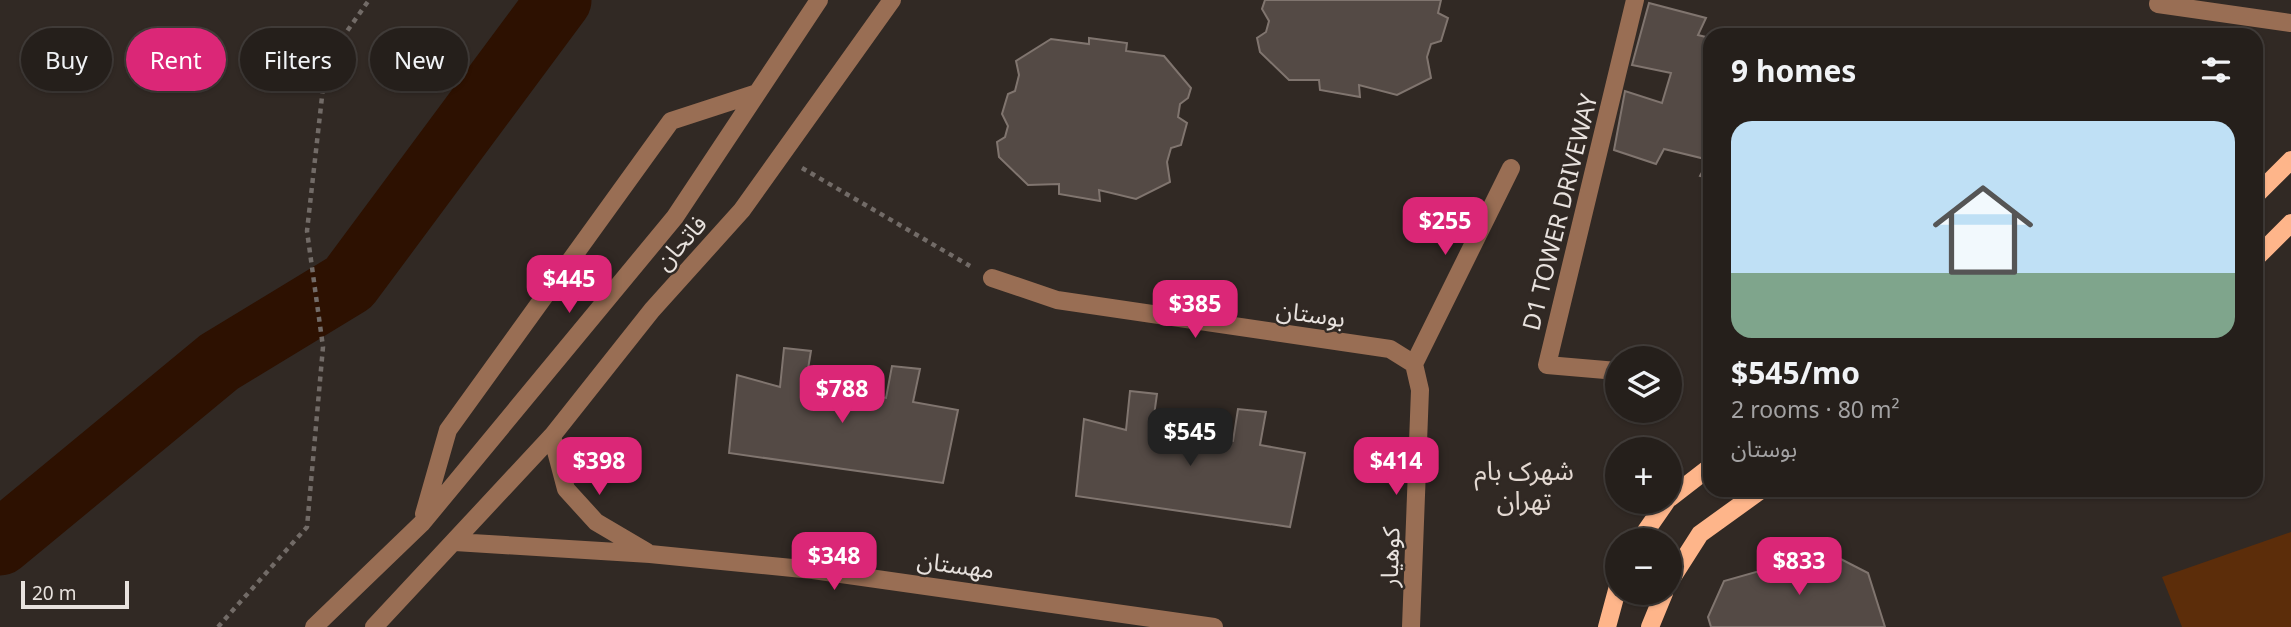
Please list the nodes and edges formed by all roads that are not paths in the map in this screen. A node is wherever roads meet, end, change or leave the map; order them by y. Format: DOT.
graph roads {
  1 [pos="819,0"];
  2 [pos="891,0"];
  3 [pos="2159,0"];
  4 [pos="1635,1"];
  5 [pos="2291,23"];
  6 [pos="757,93"];
  7 [pos="2291,160"];
  8 [pos="1511,168"];
  9 [pos="2263,188"];
  10 [pos="2291,223"];
  11 [pos="2263,251"];
  12 [pos="992,278"];
  13 [pos="1415,364"];
  14 [pos="1605,370"];
  15 [pos="552,436"];
  16 [pos="1703,472"];
  17 [pos="1682,489"];
  18 [pos="1751,497"];
  19 [pos="422,523"];
  20 [pos="455,542"];
  21 [pos="650,554"];
  22 [pos="1682,562"];
  23 [pos="1613,605"];
  24 [pos="1659,605"];
  25 [pos="314,627"];
  26 [pos="374,627"];
  27 [pos="1214,627"];
  28 [pos="1411,627"];
  29 [pos="1607,627"];
  30 [pos="1650,627"];
  1 -- 6 [label="street, فاتحان"];
  2 -- 15 [label="street, فاتحان"];
  3 -- 5 [label="street"];
  4 -- 14 [label="street, D1 TOWER DRIVEWAY"];
  6 -- 19 [label="street, فاتحان"];
  6 -- 19 [label="street"];
  7 -- 9 [label="main road"];
  8 -- 13 [label="street"];
  10 -- 11 [label="main road"];
  12 -- 13 [label="street, بوستان"];
  13 -- 28 [label="street, کوهیار"];
  15 -- 20 [label="street, فاتحان"];
  15 -- 21 [label="street, مهستان"];
  16 -- 17 [label="main road"];
  18 -- 22 [label="main road"];
  19 -- 25 [label="street, فاتحان"];
  20 -- 21 [label="street, مهستان"];
  20 -- 26 [label="street, فاتحان"];
  21 -- 27 [label="street, مهستان"];
  23 -- 29 [label="main road"];
  24 -- 30 [label="main road"];
}
